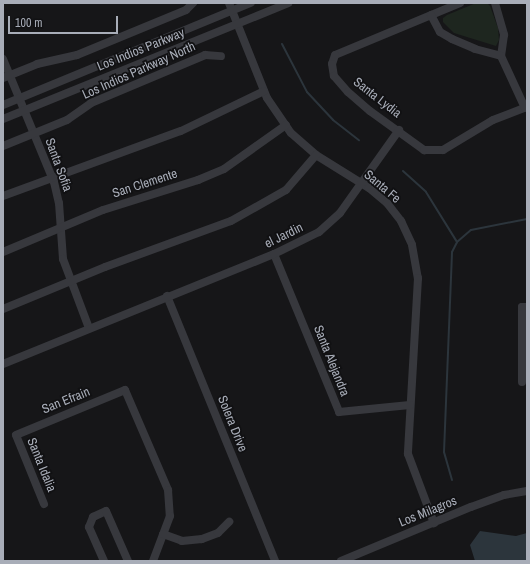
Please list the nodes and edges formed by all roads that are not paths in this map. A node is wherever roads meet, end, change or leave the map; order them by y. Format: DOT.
graph roads {
  1 [pos="193,3"];
  2 [pos="251,3"];
  3 [pos="288,3"];
  4 [pos="495,3"];
  5 [pos="457,4"];
  6 [pos="230,7"];
  7 [pos="431,15"];
  8 [pos="238,24"];
  9 [pos="221,56"];
  10 [pos="501,56"];
  11 [pos="3,58"];
  12 [pos="6,76"];
  13 [pos="264,91"];
  14 [pos="19,98"];
  15 [pos="3,104"];
  16 [pos="526,108"];
  17 [pos="25,111"];
  18 [pos="3,119"];
  19 [pos="286,125"];
  20 [pos="399,130"];
  21 [pos="34,134"];
  22 [pos="3,146"];
  23 [pos="316,155"];
  24 [pos="52,177"];
  25 [pos="362,184"];
  26 [pos="3,196"];
  27 [pos="60,228"];
  28 [pos="3,252"];
  29 [pos="274,254"];
  30 [pos="70,281"];
  31 [pos="167,296"];
  32 [pos="524,307"];
  33 [pos="3,309"];
  34 [pos="89,328"];
  35 [pos="3,364"];
  36 [pos="522,382"];
  37 [pos="410,405"];
  38 [pos="16,435"];
  39 [pos="527,491"];
  40 [pos="44,504"];
  41 [pos="229,522"];
  42 [pos="434,523"];
  43 [pos="162,534"];
  44 [pos="104,561"];
  45 [pos="128,561"];
  46 [pos="153,561"];
  47 [pos="275,561"];
  48 [pos="341,561"];
  1 -- 12 [label="street"];
  2 -- 6 [label="street, Los Indios Parkway"];
  3 -- 8 [label="street, Los Indios Parkway"];
  4 -- 10 [label="street"];
  5 -- 7 [label="street"];
  6 -- 8 [label="street, Santa Fe"];
  6 -- 14 [label="street, Los Indios Parkway"];
  7 -- 10 [label="street"];
  7 -- 20 [label="street, Santa Lydia"];
  8 -- 13 [label="street, Santa Fe"];
  8 -- 17 [label="street, Los Indios Parkway"];
  9 -- 21 [label="street, Los Indios Parkway North"];
  10 -- 16 [label="street"];
  11 -- 12 [label="street, Santa Sofia"];
  12 -- 14 [label="street, Santa Sofia"];
  13 -- 19 [label="street, Santa Fe"];
  13 -- 24 [label="street"];
  14 -- 15 [label="street, Los Indios Parkway"];
  14 -- 17 [label="street, Santa Sofia"];
  16 -- 20 [label="street"];
  17 -- 18 [label="street, Los Indios Parkway"];
  17 -- 21 [label="street, Santa Sofia"];
  19 -- 23 [label="street, Santa Fe"];
  19 -- 27 [label="street, San Clemente"];
  20 -- 25 [label="street, el Jardin"];
  21 -- 22 [label="street, Los Indios Parkway North"];
  21 -- 24 [label="street, Santa Sofia"];
  23 -- 25 [label="street, Santa Fe"];
  23 -- 30 [label="street"];
  24 -- 26 [label="street"];
  24 -- 27 [label="street, Santa Sofia"];
  25 -- 29 [label="street, el Jardin"];
  25 -- 37 [label="street, Santa Fe"];
  27 -- 28 [label="street, San Clemente"];
  27 -- 30 [label="street, Santa Sofia"];
  29 -- 31 [label="street, el Jardin"];
  29 -- 37 [label="street, Santa Alejandra"];
  30 -- 33 [label="street"];
  30 -- 34 [label="street, Santa Sofia"];
  31 -- 34 [label="street, el Jardin"];
  31 -- 47 [label="street, Solera Drive"];
  32 -- 36 [label="street"];
  34 -- 35 [label="street, el Jardin"];
  37 -- 42 [label="street, Santa Fe"];
  38 -- 40 [label="street, Santa Idalia"];
  38 -- 43 [label="street, San Efrain"];
  39 -- 42 [label="street, Los Milagros"];
  41 -- 43 [label="street"];
  42 -- 48 [label="street, Los Milagros"];
  43 -- 46 [label="street"];
  44 -- 45 [label="street"];
}
